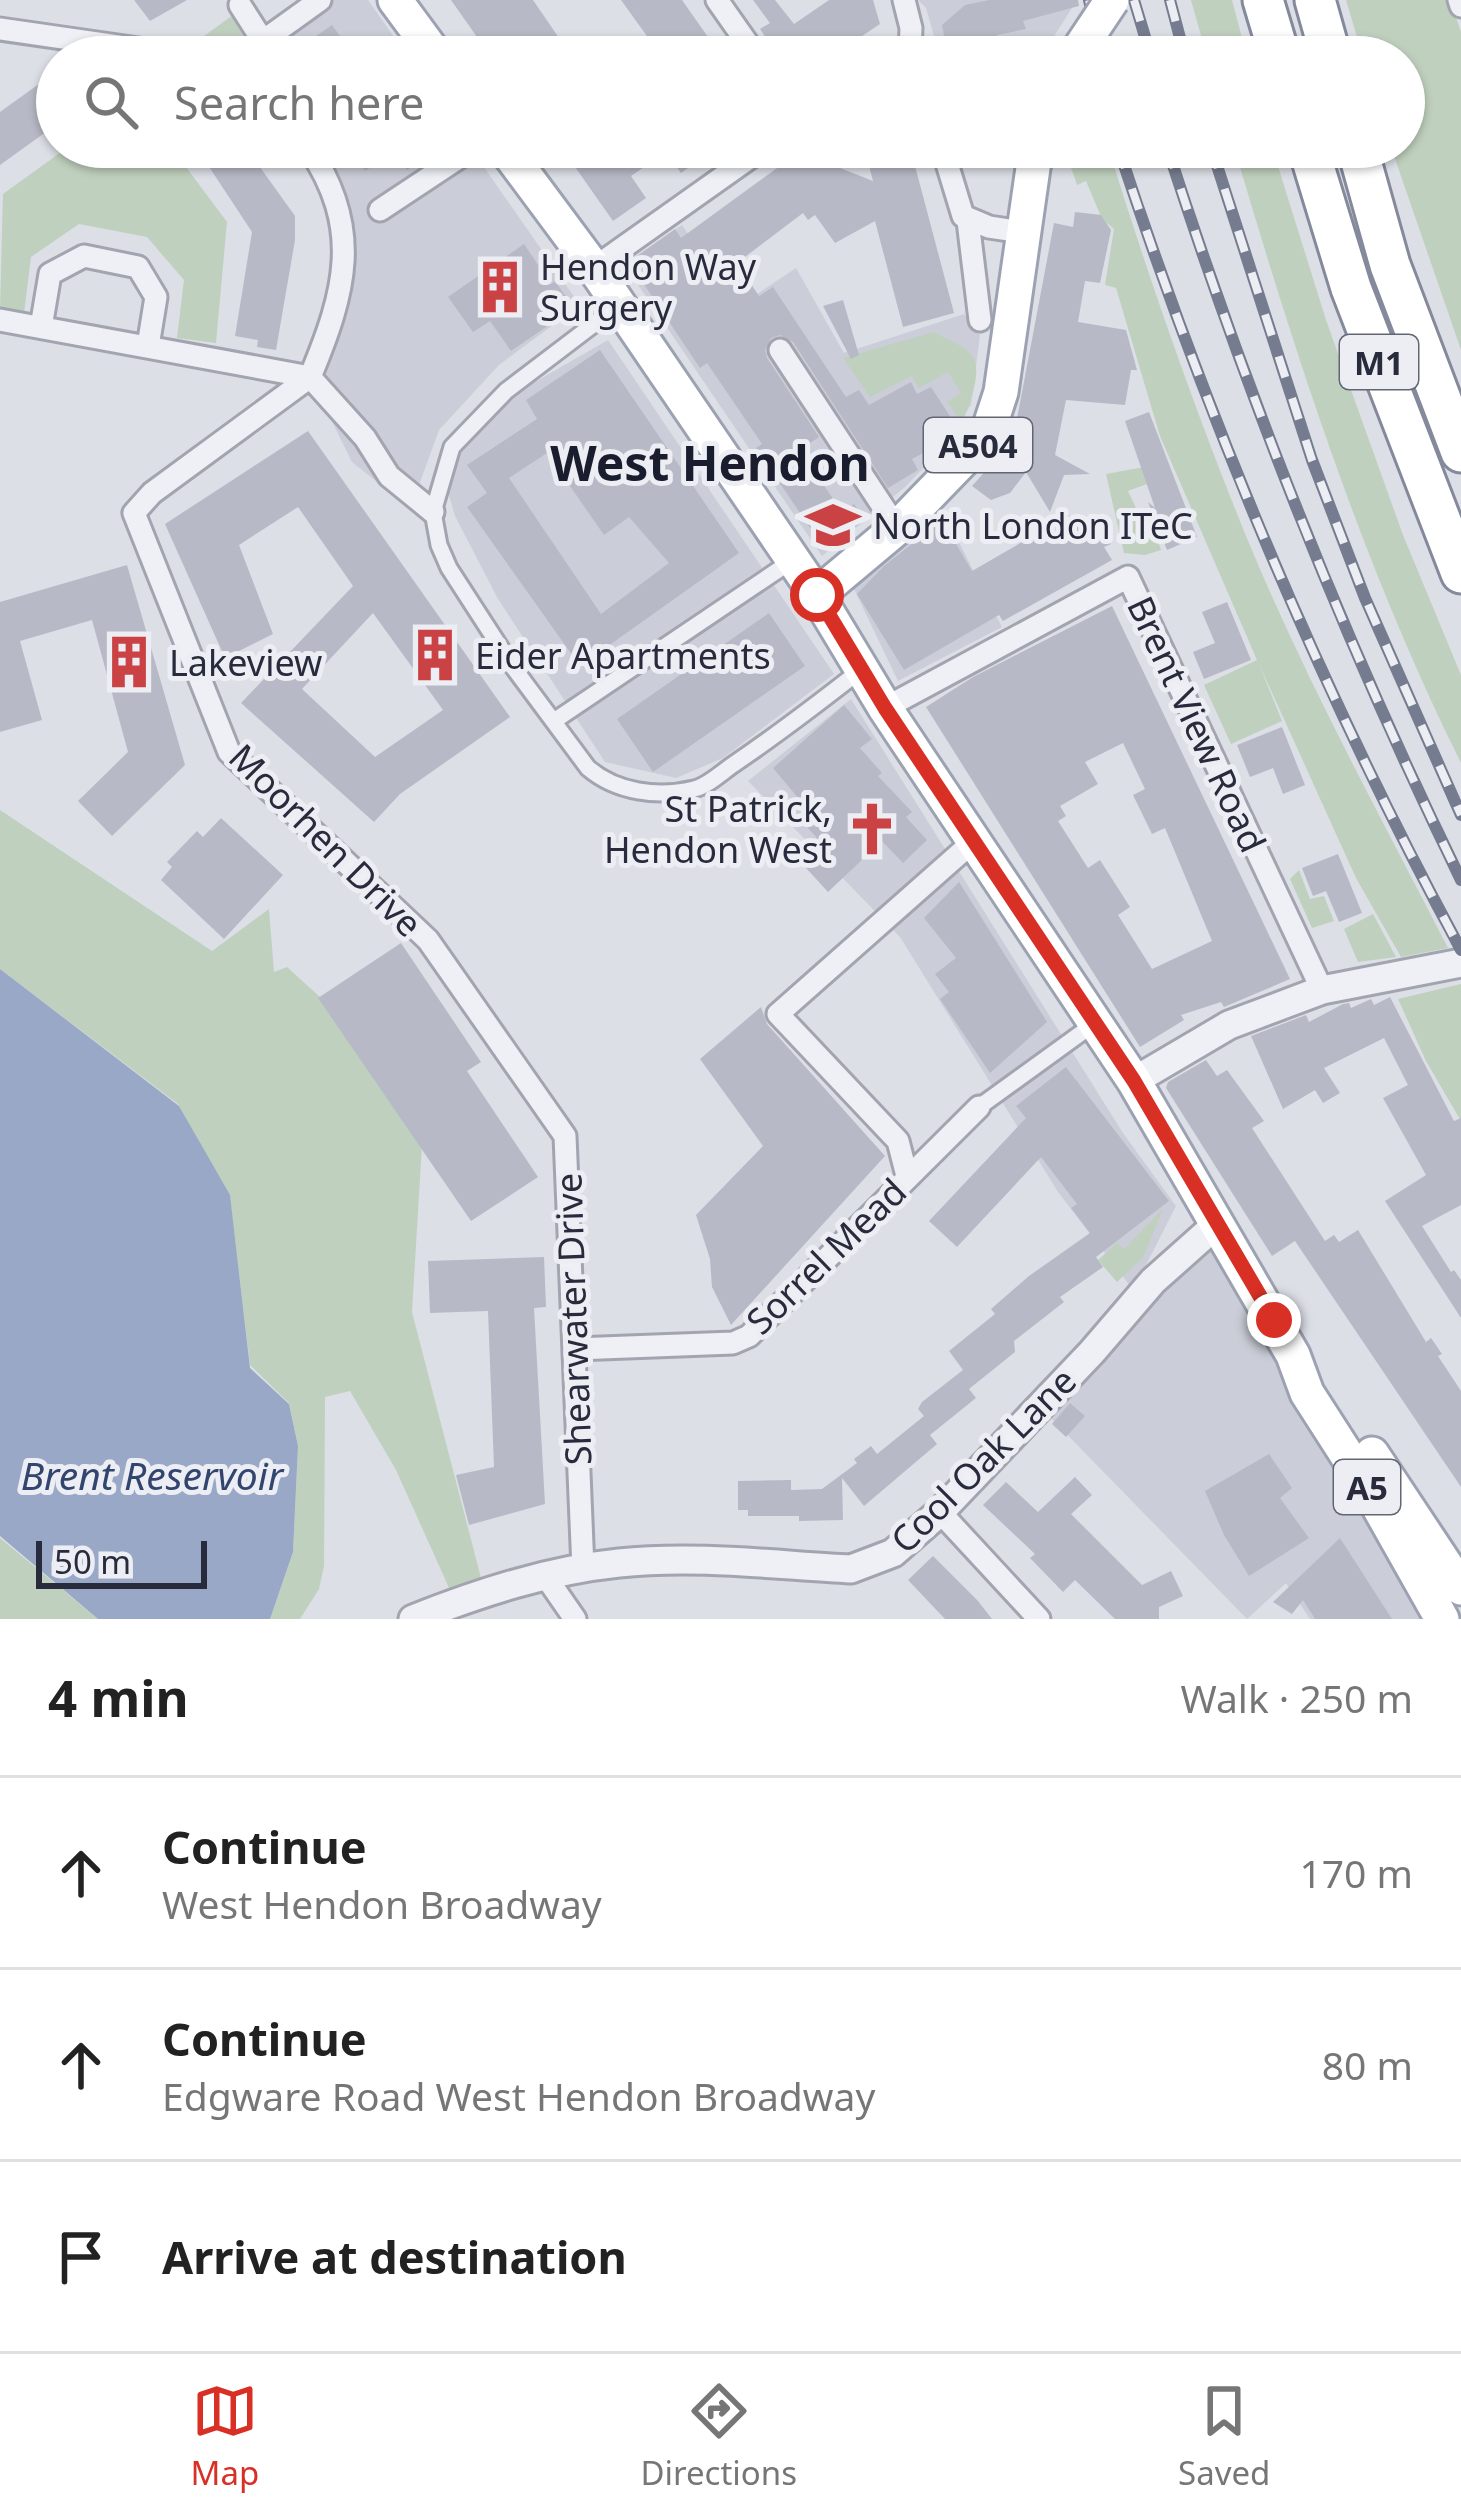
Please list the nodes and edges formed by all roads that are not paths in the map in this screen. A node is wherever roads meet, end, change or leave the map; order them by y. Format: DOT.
graph roads {
  1 [pos="320,0"];
  2 [pos="395,0"];
  3 [pos="718,0"];
  4 [pos="904,0"];
  5 [pos="1112,0"];
  6 [pos="1263,0"];
  7 [pos="1315,0"];
  8 [pos="240,5"];
  9 [pos="0,29"];
  10 [pos="48,36"];
  11 [pos="260,36"];
  12 [pos="270,36"];
  13 [pos="422,36"];
  14 [pos="743,36"];
  15 [pos="909,36"];
  16 [pos="1088,36"];
  17 [pos="1274,36"];
  18 [pos="1325,36"];
  19 [pos="322,168"];
  20 [pos="444,168"];
  21 [pos="520,168"];
  22 [pos="735,168"];
  23 [pos="947,168"];
  24 [pos="1033,168"];
  25 [pos="1314,168"];
  26 [pos="1363,168"];
  27 [pos="380,210"];
  28 [pos="968,221"];
  29 [pos="1022,232"];
  30 [pos="594,268"];
  31 [pos="619,305"];
  32 [pos="0,320"];
  33 [pos="980,320"];
  34 [pos="41,327"];
  35 [pos="148,346"];
  36 [pos="780,350"];
  37 [pos="310,376"];
  38 [pos="1461,452"];
  39 [pos="433,512"];
  40 [pos="897,528"];
  41 [pos="793,560"];
  42 [pos="1461,573"];
  43 [pos="817,595"];
  44 [pos="862,669"];
  45 [pos="885,708"];
  46 [pos="554,721"];
  47 [pos="975,840"];
  48 [pos="1461,963"];
  49 [pos="1322,989"];
  50 [pos="1095,1023"];
  51 [pos="526,1081"];
  52 [pos="1134,1081"];
  53 [pos="979,1107"];
  54 [pos="907,1176"];
  55 [pos="1217,1224"];
  56 [pos="575,1349"];
  57 [pos="1294,1355"];
  58 [pos="940,1512"];
  59 [pos="583,1569"];
  60 [pos="546,1577"];
  61 [pos="1461,1588"];
  62 [pos="413,1619"];
  63 [pos="574,1619"];
  64 [pos="1039,1619"];
  65 [pos="1442,1619"];
  1 -- 12 [label="street"];
  2 -- 13 [label="main road"];
  3 -- 14 [label="street"];
  4 -- 15 [label="street"];
  5 -- 16 [label="main road, bridge"];
  6 -- 17 [label="highway"];
  7 -- 18 [label="highway"];
  8 -- 11 [label="street"];
  9 -- 10 [label="street"];
  19 -- 37 [label="street"];
  20 -- 27 [label="street"];
  21 -- 30 [label="main road, A5"];
  22 -- 30 [label="street"];
  23 -- 28 [label="street"];
  24 -- 29 [label="main road, A504"];
  25 -- 42 [label="highway, M1"];
  26 -- 38 [label="highway, M1"];
  28 -- 29 [label="street"];
  28 -- 33 [label="street"];
  29 -- 40 [label="main road, A504"];
  30 -- 31 [label="main road, A5"];
  31 -- 39 [label="street"];
  31 -- 41 [label="main road, A5"];
  32 -- 34 [label="street"];
  34 -- 35 [label="street"];
  34 -- 35 [label="street"];
  35 -- 37 [label="street"];
  36 -- 40 [label="street"];
  37 -- 39 [label="street"];
  37 -- 51 [label="street, Moorhen Drive"];
  39 -- 46 [label="street"];
  40 -- 43 [label="main road, A504"];
  41 -- 43 [label="main road, A5"];
  41 -- 46 [label="street"];
  43 -- 44 [label="main road, A5"];
  44 -- 45 [label="main road, A5"];
  44 -- 46 [label="street"];
  45 -- 47 [label="main road, A5"];
  45 -- 49 [label="street, Brent View Road"];
  47 -- 50 [label="main road, A5"];
  47 -- 54 [label="street"];
  48 -- 49 [label="street"];
  49 -- 52 [label="street"];
  50 -- 52 [label="main road, A5"];
  50 -- 53 [label="street"];
  51 -- 56 [label="street, Shearwater Drive"];
  52 -- 55 [label="main road, A5"];
  53 -- 54 [label="street, Sorrel Mead"];
  54 -- 56 [label="street, Sorrel Mead"];
  55 -- 57 [label="main road, A5"];
  55 -- 58 [label="street, Cool Oak Lane"];
  56 -- 59 [label="street, Shearwater Drive"];
  57 -- 61 [label="main road, A5"];
  57 -- 65 [label="main road, A5"];
  58 -- 59 [label="street, Cool Oak Lane"];
  58 -- 64 [label="street"];
  59 -- 60 [label="street, Cool Oak Lane"];
  60 -- 62 [label="street, Cool Oak Lane"];
  60 -- 63 [label="street"];
}
